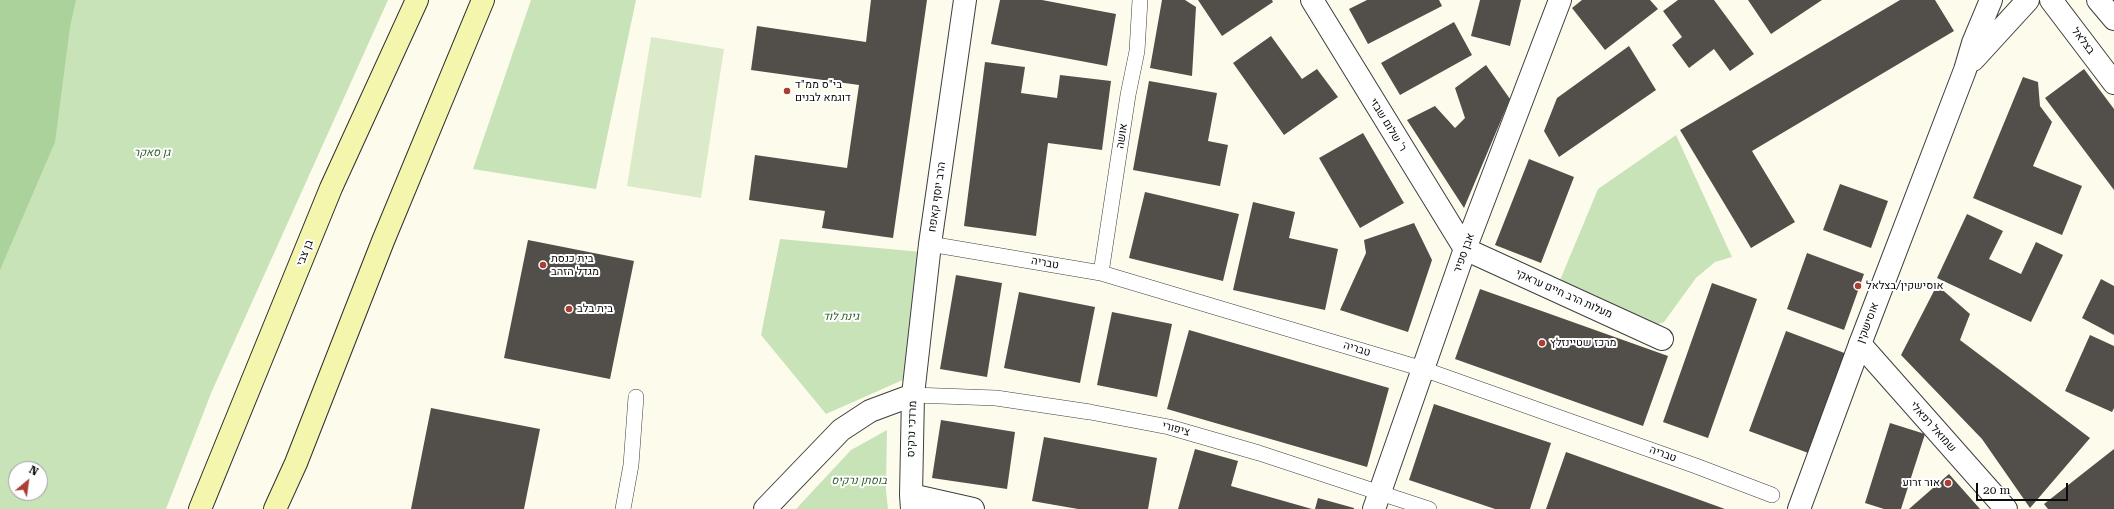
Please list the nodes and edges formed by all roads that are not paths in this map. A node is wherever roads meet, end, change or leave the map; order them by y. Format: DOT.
graph roads {
  1 [pos="417,0"];
  2 [pos="483,0"];
  3 [pos="965,0"];
  4 [pos="1140,0"];
  5 [pos="1312,0"];
  6 [pos="1560,0"];
  7 [pos="1991,0"];
  8 [pos="2028,0"];
  9 [pos="2051,0"];
  10 [pos="2098,0"];
  11 [pos="2114,19"];
  12 [pos="1965,70"];
  13 [pos="2114,83"];
  14 [pos="930,244"];
  15 [pos="1465,249"];
  16 [pos="1101,273"];
  17 [pos="1662,339"];
  18 [pos="1860,344"];
  19 [pos="1422,369"];
  20 [pos="913,395"];
  21 [pos="636,396"];
  22 [pos="1772,495"];
  23 [pos="1377,500"];
  24 [pos="911,502"];
  25 [pos="200,509"];
  26 [pos="275,509"];
  27 [pos="623,509"];
  28 [pos="765,509"];
  29 [pos="973,509"];
  30 [pos="1430,509"];
  31 [pos="1799,509"];
  32 [pos="2006,509"];
  1 -- 25 [label="main road, בן צבי"];
  2 -- 26 [label="main road"];
  3 -- 14 [label="street, הרב יוסף קאפח"];
  4 -- 16 [label="lane, אושה"];
  5 -- 15 [label="street, ר' שלום שבזי"];
  6 -- 15 [label="street, אבן ספיר"];
  7 -- 12 [label="street, אוסישקין"];
  8 -- 12 [label="street, אוסישקין"];
  9 -- 13 [label="street, בצלאל"];
  10 -- 11 [label="street"];
  12 -- 18 [label="street, אוסישקין"];
  14 -- 16 [label="lane, טבריה"];
  14 -- 20 [label="street, הרב יוסף קאפח"];
  15 -- 17 [label="street, מעלות הרב חיים עראקי"];
  15 -- 19 [label="street, אבן ספיר"];
  16 -- 19 [label="lane, טבריה"];
  18 -- 31 [label="street, אוסישקין"];
  18 -- 32 [label="street, שמואל רפאלי"];
  19 -- 22 [label="lane, טבריה"];
  19 -- 23 [label="street, אבן ספיר"];
  20 -- 23 [label="lane, ציפורי"];
  20 -- 24 [label="street, מרדכי נרקיס"];
  20 -- 28 [label="street, מרדכי נרקיס"];
  21 -- 27 [label="lane"];
  23 -- 30 [label="lane, ציפורי"];
  24 -- 29 [label="street"];
}
